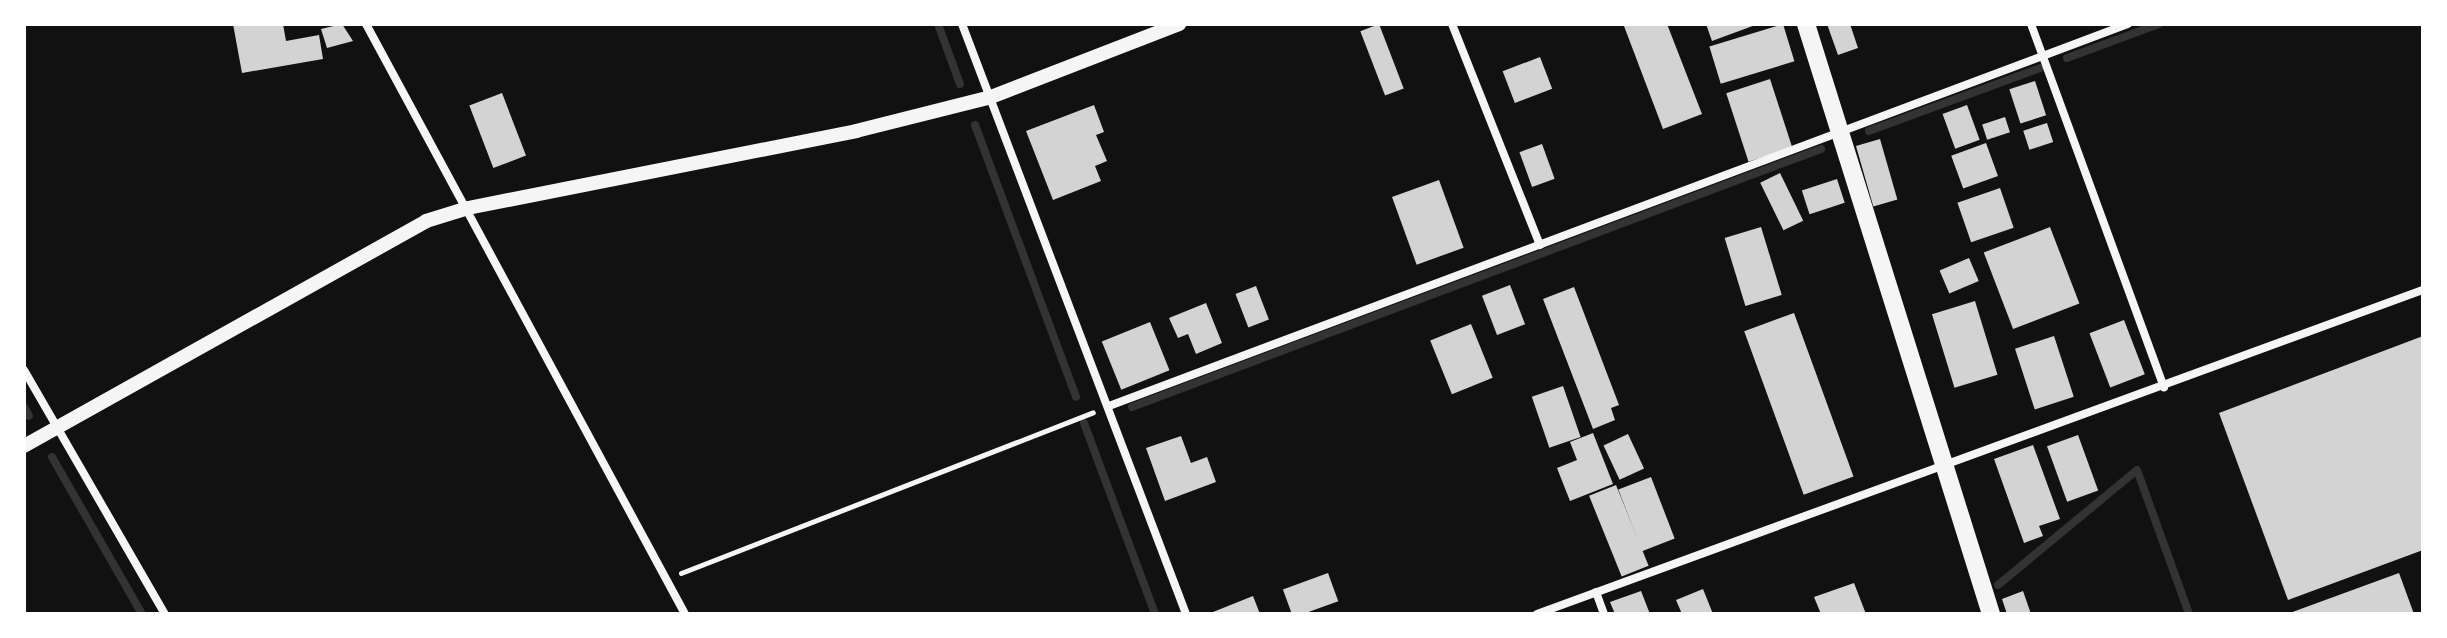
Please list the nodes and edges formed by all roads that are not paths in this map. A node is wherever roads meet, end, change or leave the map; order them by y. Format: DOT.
graph roads {
  1 [pos="366,24"];
  2 [pos="962,24"];
  3 [pos="1179,24"];
  4 [pos="1452,24"];
  5 [pos="1806,24"];
  6 [pos="2031,24"];
  7 [pos="2128,24"];
  8 [pos="2041,56"];
  9 [pos="991,97"];
  10 [pos="1843,132"];
  11 [pos="468,208"];
  12 [pos="1540,245"];
  13 [pos="2423,290"];
  14 [pos="24,370"];
  15 [pos="2164,387"];
  16 [pos="1109,406"];
  17 [pos="58,427"];
  18 [pos="24,446"];
  19 [pos="1944,461"];
  20 [pos="1596,592"];
  21 [pos="165,614"];
  22 [pos="685,614"];
  23 [pos="1186,614"];
  24 [pos="1537,614"];
  25 [pos="1604,614"];
  26 [pos="1991,614"];
  1 -- 11 [label="street"];
  2 -- 9 [label="street"];
  3 -- 9 [label="street"];
  4 -- 12 [label="street"];
  5 -- 10 [label="highway"];
  6 -- 8 [label="street"];
  7 -- 8 [label="street"];
  8 -- 10 [label="street"];
  8 -- 15 [label="street"];
  9 -- 11 [label="street"];
  9 -- 16 [label="street"];
  10 -- 12 [label="street"];
  10 -- 19 [label="highway"];
  11 -- 17 [label="street"];
  11 -- 22 [label="street"];
  12 -- 16 [label="street"];
  13 -- 15 [label="street"];
  14 -- 17 [label="street"];
  15 -- 19 [label="street"];
  16 -- 23 [label="street"];
  17 -- 18 [label="street"];
  17 -- 21 [label="street"];
  19 -- 20 [label="street"];
  19 -- 26 [label="highway"];
  20 -- 24 [label="street"];
  20 -- 25 [label="street"];
}
